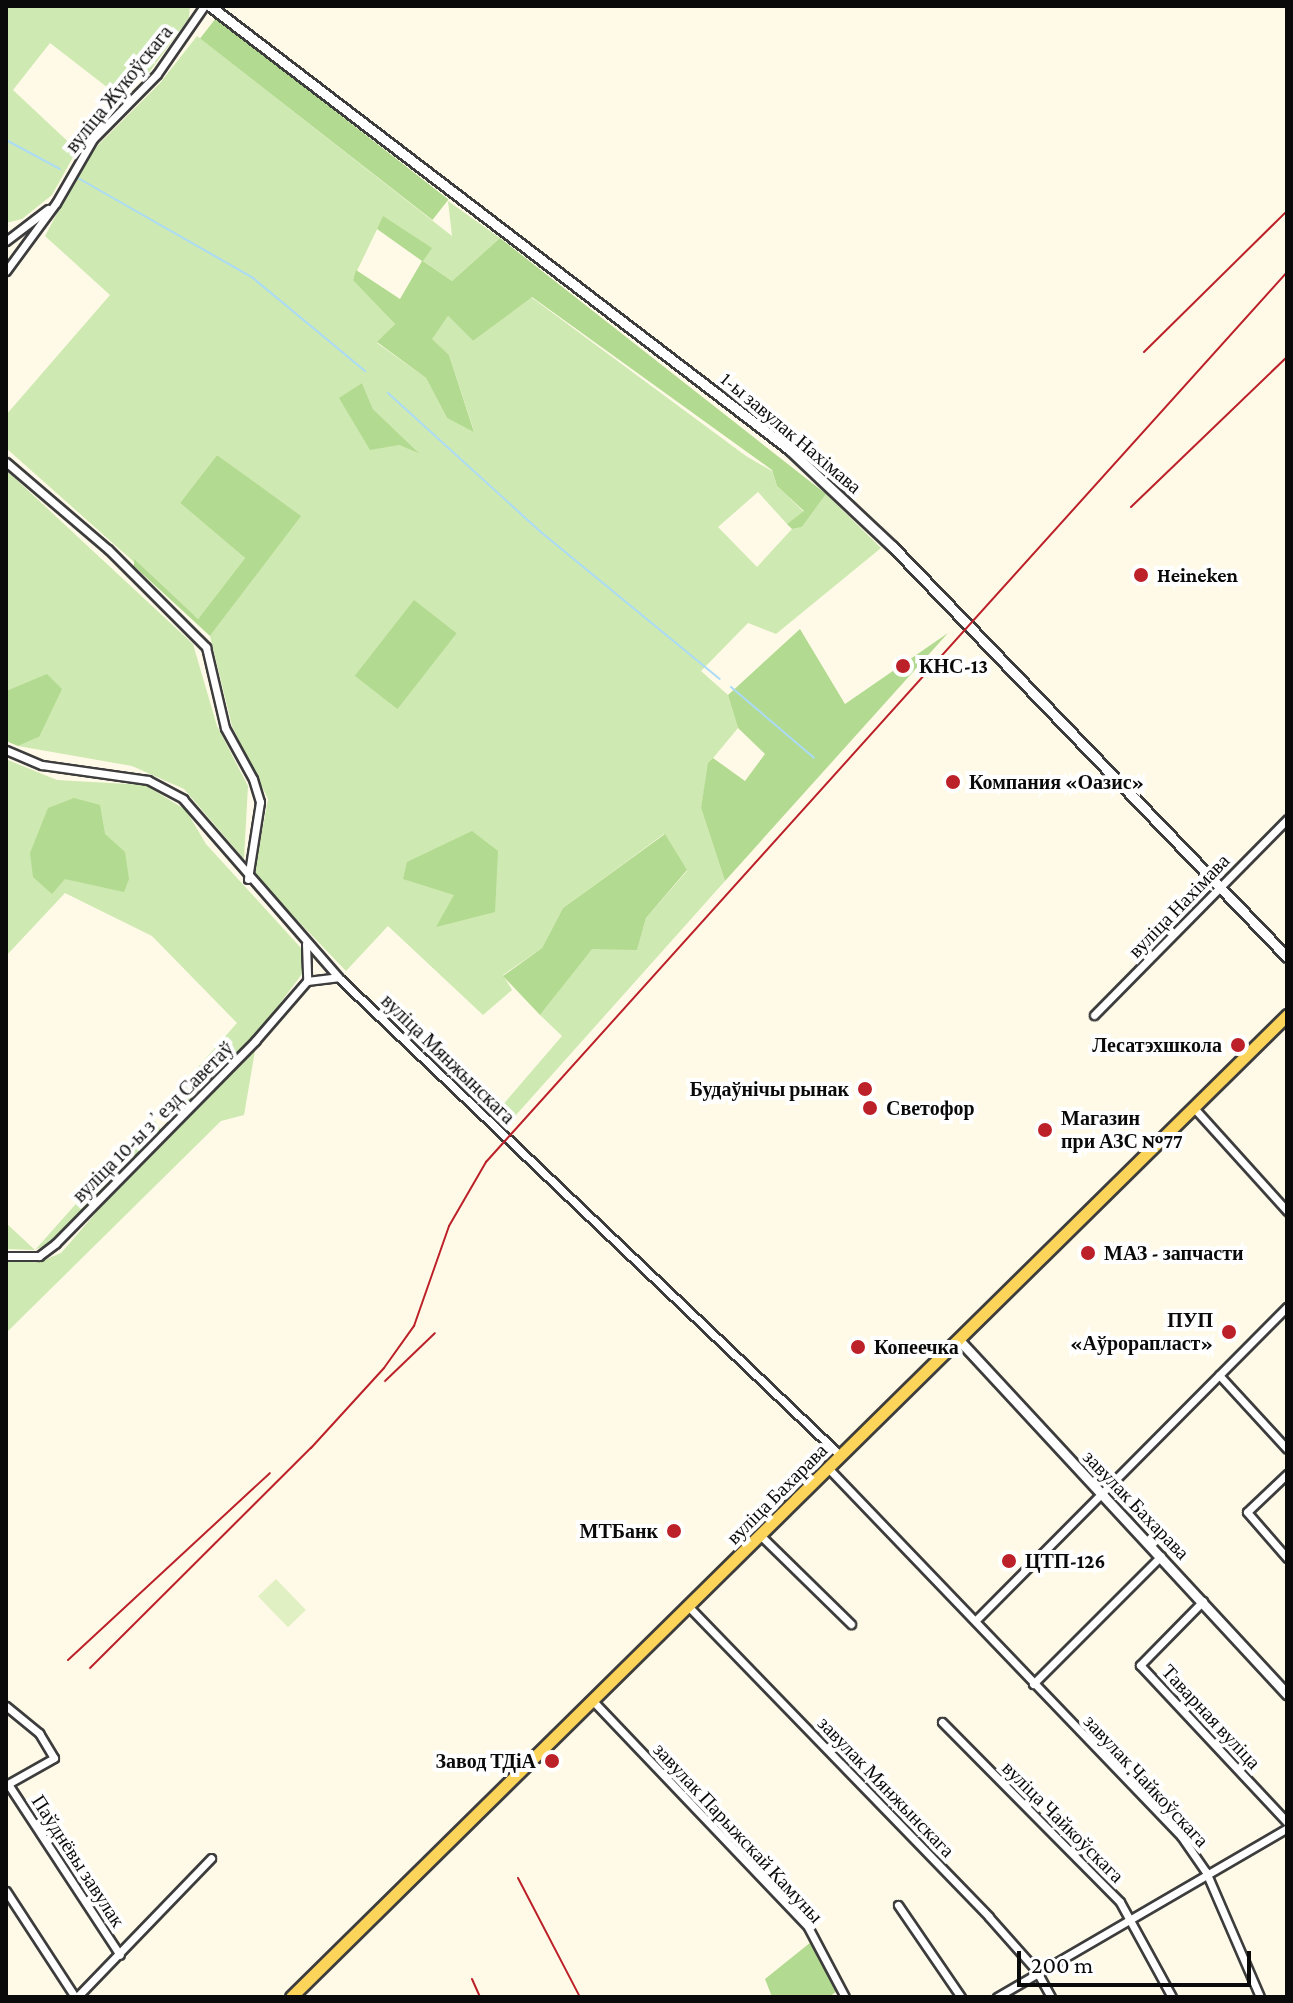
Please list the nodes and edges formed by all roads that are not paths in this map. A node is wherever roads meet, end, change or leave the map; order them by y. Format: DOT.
graph roads {
  1 [pos="204,6"];
  2 [pos="210,6"];
  3 [pos="56,203"];
  4 [pos="6,241"];
  5 [pos="6,271"];
  6 [pos="6,462"];
  7 [pos="6,750"];
  8 [pos="1287,819"];
  9 [pos="248,879"];
  10 [pos="1220,886"];
  11 [pos="306,944"];
  12 [pos="1287,957"];
  13 [pos="339,978"];
  14 [pos="307,981"];
  15 [pos="1094,1015"];
  16 [pos="1287,1015"];
  17 [pos="1194,1108"];
  18 [pos="1287,1211"];
  19 [pos="6,1256"];
  20 [pos="1287,1307"];
  21 [pos="959,1340"];
  22 [pos="1219,1375"];
  23 [pos="1287,1449"];
  24 [pos="841,1456"];
  25 [pos="829,1469"];
  26 [pos="1287,1474"];
  27 [pos="1100,1493"];
  28 [pos="761,1536"];
  29 [pos="1161,1556"];
  30 [pos="1287,1558"];
  31 [pos="1203,1601"];
  32 [pos="689,1607"];
  33 [pos="976,1620"];
  34 [pos="851,1624"];
  35 [pos="1033,1684"];
  36 [pos="1287,1694"];
  37 [pos="593,1701"];
  38 [pos="6,1706"];
  39 [pos="942,1722"];
  40 [pos="7,1784"];
  41 [pos="1287,1825"];
  42 [pos="211,1858"];
  43 [pos="1206,1872"];
  44 [pos="6,1891"];
  45 [pos="898,1905"];
  46 [pos="1128,1917"];
  47 [pos="120,1955"];
  48 [pos="1036,1970"];
  49 [pos="76,1997"];
  50 [pos="291,1997"];
  51 [pos="845,1997"];
  52 [pos="961,1997"];
  53 [pos="997,1997"];
  54 [pos="1051,1997"];
  55 [pos="1172,1997"];
  56 [pos="1260,1997"];
  1 -- 3 [label="street, вуліца Жукоўскага"];
  2 -- 10 [label="street, 1-ы завулак Нахімава"];
  3 -- 4 [label="street"];
  3 -- 5 [label="street, вуліца Жукоўскага"];
  6 -- 9 [label="street"];
  7 -- 9 [label="street, вуліца Мянжынскага"];
  8 -- 10 [label="street, вуліца Нахімава"];
  9 -- 11 [label="street, вуліца Мянжынскага"];
  10 -- 12 [label="street, 1-ы завулак Нахімава"];
  10 -- 15 [label="street, вуліца Нахімава"];
  11 -- 13 [label="street, вуліца Мянжынскага"];
  11 -- 14 [label="street"];
  13 -- 14 [label="street"];
  13 -- 24 [label="street, вуліца Мянжынскага"];
  14 -- 19 [label="street, вуліца 10-ы зʼезд Саветаў"];
  16 -- 17 [label="main road, вуліца Бахарава"];
  17 -- 18 [label="street"];
  17 -- 21 [label="main road, вуліца Бахарава"];
  20 -- 22 [label="street"];
  21 -- 24 [label="main road, вуліца Бахарава"];
  21 -- 27 [label="street, завулак Бахарава"];
  22 -- 23 [label="street"];
  22 -- 27 [label="street"];
  24 -- 25 [label="main road, вуліца Бахарава"];
  25 -- 28 [label="main road, вуліца Бахарава"];
  25 -- 33 [label="street, завулак Чайкоўскага"];
  26 -- 30 [label="street"];
  27 -- 29 [label="street, завулак Бахарава"];
  27 -- 33 [label="street"];
  28 -- 32 [label="main road, вуліца Бахарава"];
  28 -- 34 [label="street"];
  29 -- 31 [label="street, завулак Бахарава"];
  29 -- 35 [label="street"];
  31 -- 36 [label="street, завулак Бахарава"];
  31 -- 41 [label="street, Таварная вуліца"];
  32 -- 37 [label="main road, вуліца Бахарава"];
  32 -- 48 [label="street, завулак Мянжынскага"];
  33 -- 35 [label="street, завулак Чайкоўскага"];
  35 -- 43 [label="street, завулак Чайкоўскага"];
  37 -- 50 [label="main road, вуліца Бахарава"];
  37 -- 51 [label="street, завулак Парыжскай Камуны"];
  38 -- 40 [label="street, Паўднёвы завулак"];
  39 -- 46 [label="street, вуліца Чайкоўскага"];
  40 -- 47 [label="street, Паўднёвы завулак"];
  41 -- 43 [label="street"];
  42 -- 47 [label="street"];
  43 -- 46 [label="street"];
  43 -- 56 [label="street, завулак Чайкоўскага"];
  44 -- 49 [label="street"];
  45 -- 52 [label="street"];
  46 -- 48 [label="street"];
  46 -- 55 [label="street, вуліца Чайкоўскага"];
  47 -- 49 [label="street"];
  48 -- 53 [label="street"];
  48 -- 54 [label="street, завулак Мянжынскага"];
}
